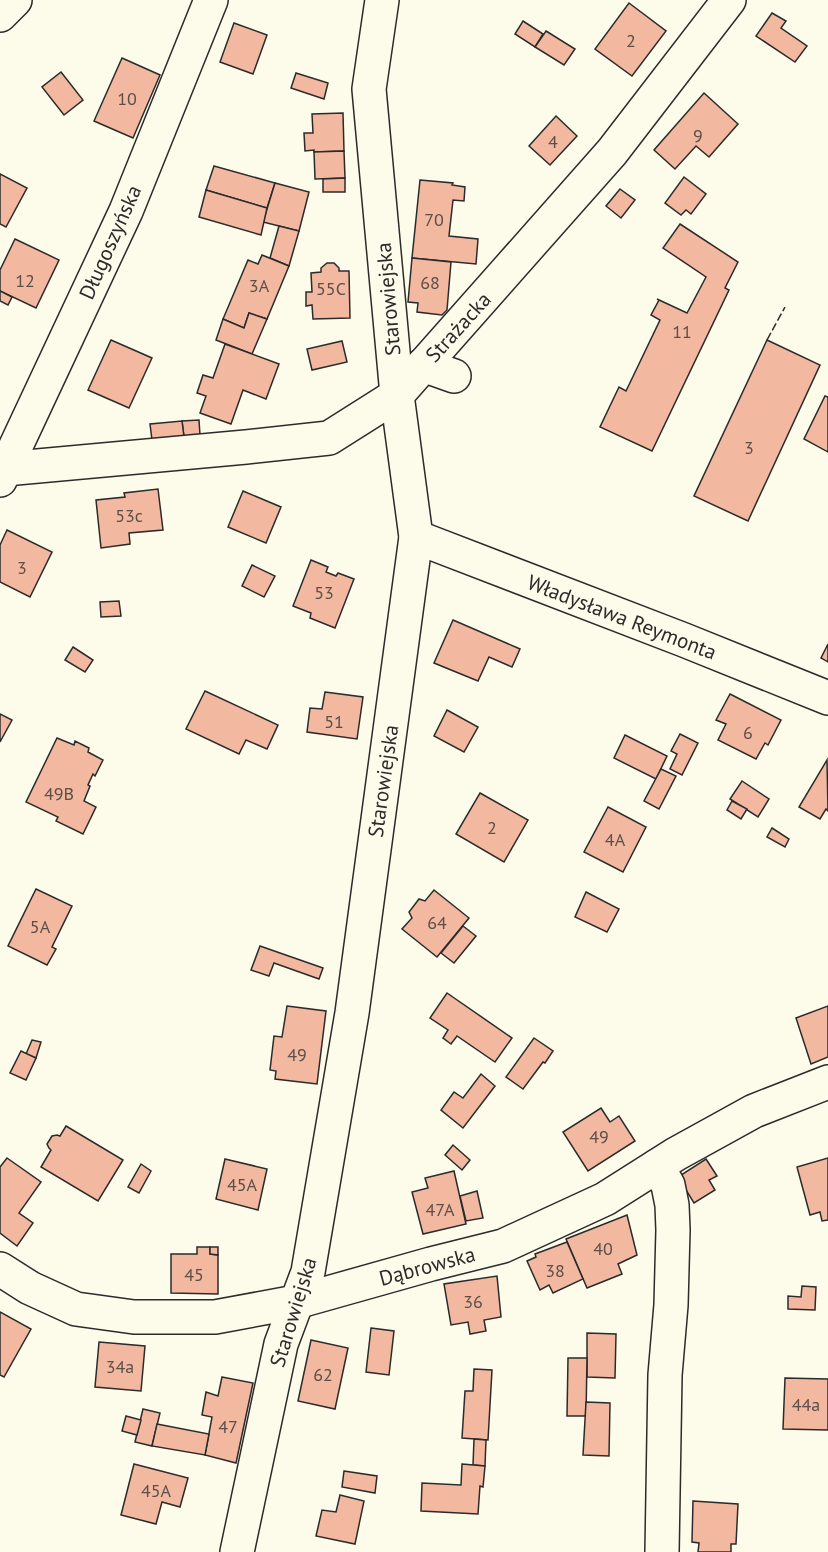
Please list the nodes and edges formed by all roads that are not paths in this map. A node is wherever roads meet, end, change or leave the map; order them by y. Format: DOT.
graph roads {
  1 [pos="15,0"];
  2 [pos="211,0"];
  3 [pos="382,0"];
  4 [pos="729,0"];
  5 [pos="0,15"];
  6 [pos="423,365"];
  7 [pos="454,376"];
  8 [pos="397,395"];
  9 [pos="3,474"];
  10 [pos="416,537"];
  11 [pos="828,698"];
  12 [pos="828,1082"];
  13 [pos="657,1166"];
  14 [pos="0,1269"];
  15 [pos="296,1302"];
  16 [pos="237,1552"];
  17 [pos="662,1552"];
  1 -- 5 [label="street"];
  2 -- 9 [label="street, Długoszyńska"];
  3 -- 8 [label="street, Starowiejska"];
  4 -- 6 [label="street, Strażacka"];
  6 -- 7 [label="street"];
  6 -- 8 [label="street, Strażacka"];
  8 -- 9 [label="street, Strażacka"];
  8 -- 10 [label="street, Starowiejska"];
  10 -- 11 [label="street, Władysława Reymonta"];
  10 -- 15 [label="street, Starowiejska"];
  12 -- 13 [label="street, Dąbrowska"];
  13 -- 15 [label="street, Dąbrowska"];
  13 -- 17 [label="street"];
  14 -- 15 [label="street, Dąbrowska"];
  15 -- 16 [label="street, Starowiejska"];
}
